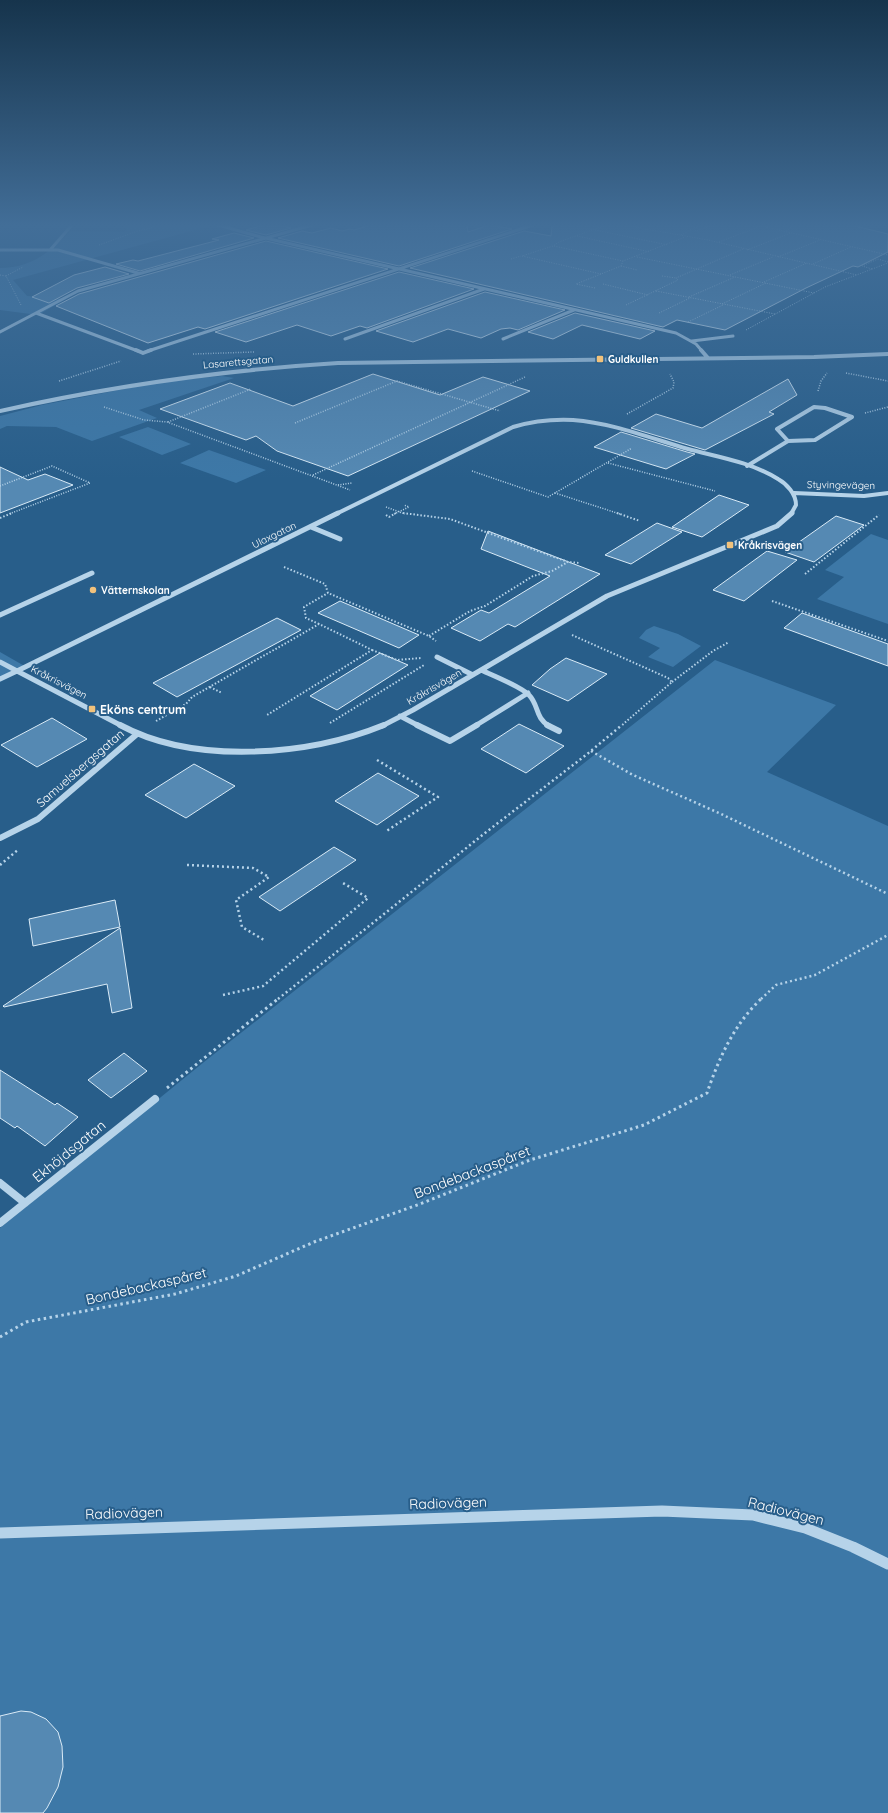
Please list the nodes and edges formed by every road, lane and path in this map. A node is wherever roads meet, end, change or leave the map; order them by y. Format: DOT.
graph roads {
  1 [pos="42,310"];
  2 [pos="275,310"];
  3 [pos="427,310"];
  4 [pos="574,310"];
  5 [pos="615,310"];
  6 [pos="666,310"];
  7 [pos="711,310"];
  8 [pos="752,310"];
  9 [pos="784,310"];
  10 [pos="36,313"];
  11 [pos="776,314"];
  12 [pos="601,316"];
  13 [pos="636,324"];
  14 [pos="0,332"];
  15 [pos="669,332"];
  16 [pos="733,336"];
  17 [pos="345,339"];
  18 [pos="503,339"];
  19 [pos="692,341"];
  20 [pos="888,354"];
  21 [pos="662,358"];
  22 [pos="708,358"];
  23 [pos="126,359"];
  24 [pos="832,369"];
  25 [pos="520,380"];
  26 [pos="54,383"];
  27 [pos="251,389"];
  28 [pos="471,402"];
  29 [pos="102,406"];
  30 [pos="888,407"];
  31 [pos="817,408"];
  32 [pos="0,411"];
  33 [pos="500,411"];
  34 [pos="852,417"];
  35 [pos="167,422"];
  36 [pos="295,423"];
  37 [pos="606,425"];
  38 [pos="650,438"];
  39 [pos="788,441"];
  40 [pos="607,463"];
  41 [pos="747,466"];
  42 [pos="472,471"];
  43 [pos="313,476"];
  44 [pos="352,483"];
  45 [pos="338,485"];
  46 [pos="0,486"];
  47 [pos="715,491"];
  48 [pos="555,493"];
  49 [pos="794,493"];
  50 [pos="888,493"];
  51 [pos="369,498"];
  52 [pos="404,505"];
  53 [pos="399,512"];
  54 [pos="386,515"];
  55 [pos="879,515"];
  56 [pos="0,518"];
  57 [pos="640,521"];
  58 [pos="311,527"];
  59 [pos="340,539"];
  60 [pos="568,562"];
  61 [pos="580,563"];
  62 [pos="284,567"];
  63 [pos="92,573"];
  64 [pos="804,574"];
  65 [pos="328,593"];
  66 [pos="772,601"];
  67 [pos="0,615"];
  68 [pos="319,624"];
  69 [pos="555,626"];
  70 [pos="429,636"];
  71 [pos="888,641"];
  72 [pos="729,642"];
  73 [pos="372,650"];
  74 [pos="438,657"];
  75 [pos="0,662"];
  76 [pos="481,670"];
  77 [pos="18,671"];
  78 [pos="473,675"];
  79 [pos="0,679"];
  80 [pos="672,682"];
  81 [pos="210,686"];
  82 [pos="222,693"];
  83 [pos="528,693"];
  84 [pos="267,715"];
  85 [pos="400,716"];
  86 [pos="559,731"];
  87 [pos="137,734"];
  88 [pos="329,741"];
  89 [pos="591,751"];
  90 [pos="377,760"];
  91 [pos="385,832"];
  92 [pos="0,838"];
  93 [pos="187,865"];
  94 [pos="343,883"];
  95 [pos="888,894"];
  96 [pos="888,935"];
  97 [pos="264,940"];
  98 [pos="222,995"];
  99 [pos="155,1099"];
  100 [pos="0,1183"];
  101 [pos="25,1203"];
  102 [pos="0,1223"];
  103 [pos="0,1337"];
  104 [pos="0,1533"];
  105 [pos="888,1564"];
  1 -- 10 [label="street"];
  2 -- 10 [label="street"];
  3 -- 17 [label="street"];
  4 -- 12 [label="street"];
  4 -- 18 [label="street"];
  5 -- 12 [label="path"];
  6 -- 13 [label="path"];
  7 -- 15 [label="path"];
  8 -- 11 [label="path"];
  9 -- 11 [label="path"];
  10 -- 14 [label="street"];
  11 -- 16 [label="path"];
  12 -- 13 [label="street"];
  13 -- 15 [label="street"];
  15 -- 19 [label="street"];
  16 -- 19 [label="street"];
  19 -- 22 [label="street"];
  20 -- 22 [label="street, Lasarettsgatan"];
  21 -- 22 [label="street, Lasarettsgatan"];
  21 -- 32 [label="street, Lasarettsgatan"];
  21 -- 37 [label="path"];
  23 -- 26 [label="path"];
  24 -- 31 [label="path"];
  25 -- 28 [label="path"];
  27 -- 35 [label="path"];
  28 -- 33 [label="path"];
  28 -- 36 [label="path"];
  28 -- 43 [label="path"];
  29 -- 35 [label="path"];
  30 -- 34 [label="path"];
  31 -- 34 [label="street"];
  31 -- 39 [label="street"];
  34 -- 39 [label="street"];
  35 -- 43 [label="path"];
  37 -- 38 [label="street"];
  37 -- 51 [label="street, Ulaxgatan"];
  38 -- 40 [label="path"];
  38 -- 41 [label="street"];
  39 -- 41 [label="street"];
  40 -- 47 [label="path"];
  40 -- 48 [label="path"];
  41 -- 49 [label="street"];
  42 -- 48 [label="path"];
  43 -- 45 [label="path"];
  44 -- 45 [label="path"];
  45 -- 51 [label="path"];
  46 -- 56 [label="path"];
  48 -- 57 [label="path"];
  49 -- 50 [label="street, Styvingevägen"];
  49 -- 69 [label="street, Kråkrisvägen"];
  51 -- 53 [label="path"];
  51 -- 58 [label="street, Ulaxgatan"];
  52 -- 53 [label="path"];
  53 -- 54 [label="path"];
  53 -- 60 [label="path"];
  55 -- 64 [label="path"];
  58 -- 59 [label="street"];
  58 -- 77 [label="street, Ulaxgatan"];
  60 -- 61 [label="path"];
  60 -- 70 [label="path"];
  62 -- 65 [label="path"];
  63 -- 67 [label="street"];
  65 -- 68 [label="path"];
  65 -- 70 [label="path"];
  66 -- 71 [label="path"];
  68 -- 73 [label="path"];
  68 -- 81 [label="path"];
  69 -- 76 [label="street, Kråkrisvägen"];
  69 -- 80 [label="path"];
  70 -- 74 [label="path"];
  72 -- 80 [label="path"];
  73 -- 74 [label="path"];
  73 -- 84 [label="path"];
  74 -- 78 [label="street"];
  74 -- 88 [label="path"];
  75 -- 77 [label="street"];
  76 -- 78 [label="street, Kråkrisvägen"];
  76 -- 83 [label="street"];
  77 -- 79 [label="street, Ulaxgatan"];
  77 -- 87 [label="street, Kråkrisvägen"];
  78 -- 85 [label="street, Kråkrisvägen"];
  80 -- 89 [label="path"];
  81 -- 82 [label="path"];
  81 -- 87 [label="path"];
  83 -- 85 [label="street"];
  83 -- 86 [label="street"];
  85 -- 88 [label="street, Kråkrisvägen"];
  87 -- 88 [label="street, Kråkrisvägen"];
  87 -- 92 [label="street, Samuelsbergsgatan"];
  89 -- 95 [label="path"];
  89 -- 99 [label="path"];
  90 -- 91 [label="path"];
  93 -- 97 [label="path"];
  94 -- 98 [label="path"];
  96 -- 103 [label="path, Bondebackaspåret"];
  99 -- 101 [label="street, Ekhöjdsgatan"];
  100 -- 101 [label="street"];
  101 -- 102 [label="street, Ekhöjdsgatan"];
  104 -- 105 [label="street, Radiovägen"];
}
